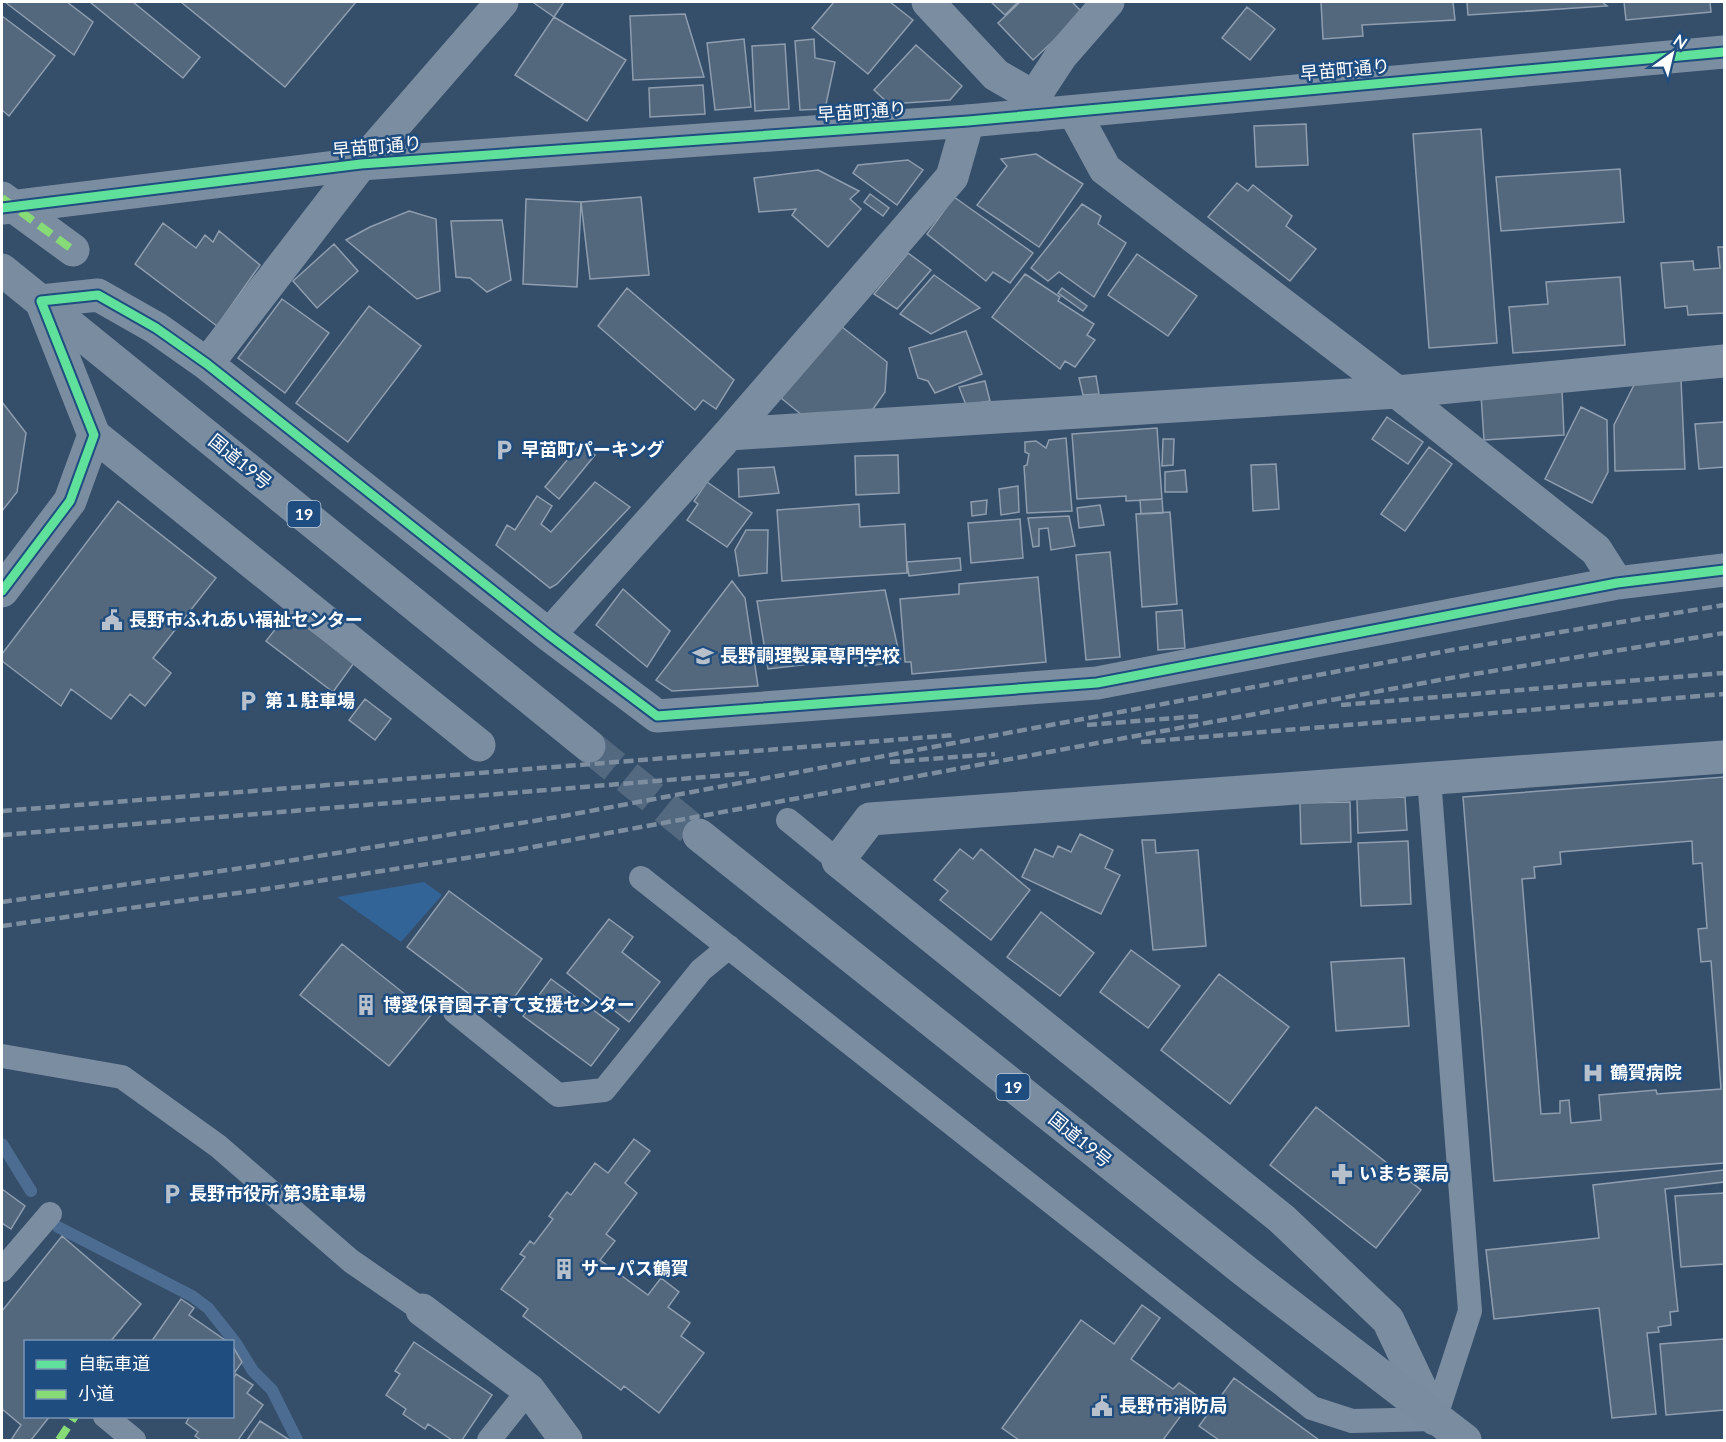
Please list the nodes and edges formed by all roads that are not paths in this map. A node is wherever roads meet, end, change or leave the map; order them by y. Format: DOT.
graph roads {
  1 [pos="502,2"];
  2 [pos="928,2"];
  3 [pos="1108,2"];
  4 [pos="1725,52"];
  5 [pos="1035,106"];
  6 [pos="1074,112"];
  7 [pos="968,121"];
  8 [pos="361,164"];
  9 [pos="2,198"];
  10 [pos="2,208"];
  11 [pos="72,250"];
  12 [pos="2,270"];
  13 [pos="41,300"];
  14 [pos="1725,361"];
  15 [pos="207,364"];
  16 [pos="1397,393"];
  17 [pos="729,434"];
  18 [pos="94,435"];
  19 [pos="1725,570"];
  20 [pos="1617,583"];
  21 [pos="2,591"];
  22 [pos="549,635"];
  23 [pos="479,745"];
  24 [pos="589,746"];
  25 [pos="1725,757"];
  26 [pos="1429,778"];
  27 [pos="788,820"];
  28 [pos="699,835"];
  29 [pos="838,861"];
  30 [pos="641,878"];
  31 [pos="729,947"];
  32 [pos="455,1012"];
  33 [pos="2,1056"];
  34 [pos="50,1214"];
  35 [pos="2,1270"];
  36 [pos="422,1310"];
  37 [pos="529,1390"];
  38 [pos="107,1418"];
  39 [pos="1435,1419"];
  40 [pos="134,1440"];
  41 [pos="489,1440"];
  42 [pos="566,1440"];
  43 [pos="1465,1440"];
  1 -- 8 [label="street"];
  2 -- 5 [label="street"];
  3 -- 5 [label="street"];
  4 -- 6 [label="street, 早苗町通り"];
  5 -- 6 [label="street, 早苗町通り"];
  5 -- 7 [label="street, 早苗町通り"];
  6 -- 16 [label="street"];
  7 -- 8 [label="street, 早苗町通り"];
  7 -- 17 [label="street"];
  8 -- 10 [label="street, 早苗町通り"];
  8 -- 15 [label="street"];
  9 -- 11 [label="street"];
  12 -- 13 [label="highway, 国道19号 / 19"];
  13 -- 15 [label="street"];
  13 -- 18 [label="street"];
  13 -- 24 [label="highway, 国道19号 / 19"];
  14 -- 16 [label="street"];
  15 -- 22 [label="street"];
  16 -- 17 [label="street"];
  16 -- 20 [label="street"];
  17 -- 22 [label="street"];
  18 -- 21 [label="street"];
  18 -- 23 [label="street"];
  19 -- 20 [label="street"];
  20 -- 22 [label="street"];
  25 -- 26 [label="street"];
  26 -- 29 [label="street"];
  26 -- 39 [label="lane"];
  27 -- 29 [label="lane"];
  28 -- 39 [label="highway, 国道19号 / 19"];
  29 -- 39 [label="street"];
  30 -- 31 [label="lane"];
  31 -- 32 [label="lane"];
  31 -- 39 [label="lane"];
  33 -- 36 [label="lane"];
  34 -- 35 [label="lane"];
  36 -- 37 [label="street"];
  37 -- 41 [label="lane"];
  37 -- 42 [label="street"];
  38 -- 40 [label="lane"];
  39 -- 43 [label="highway, 国道19号 / 19"];
}
